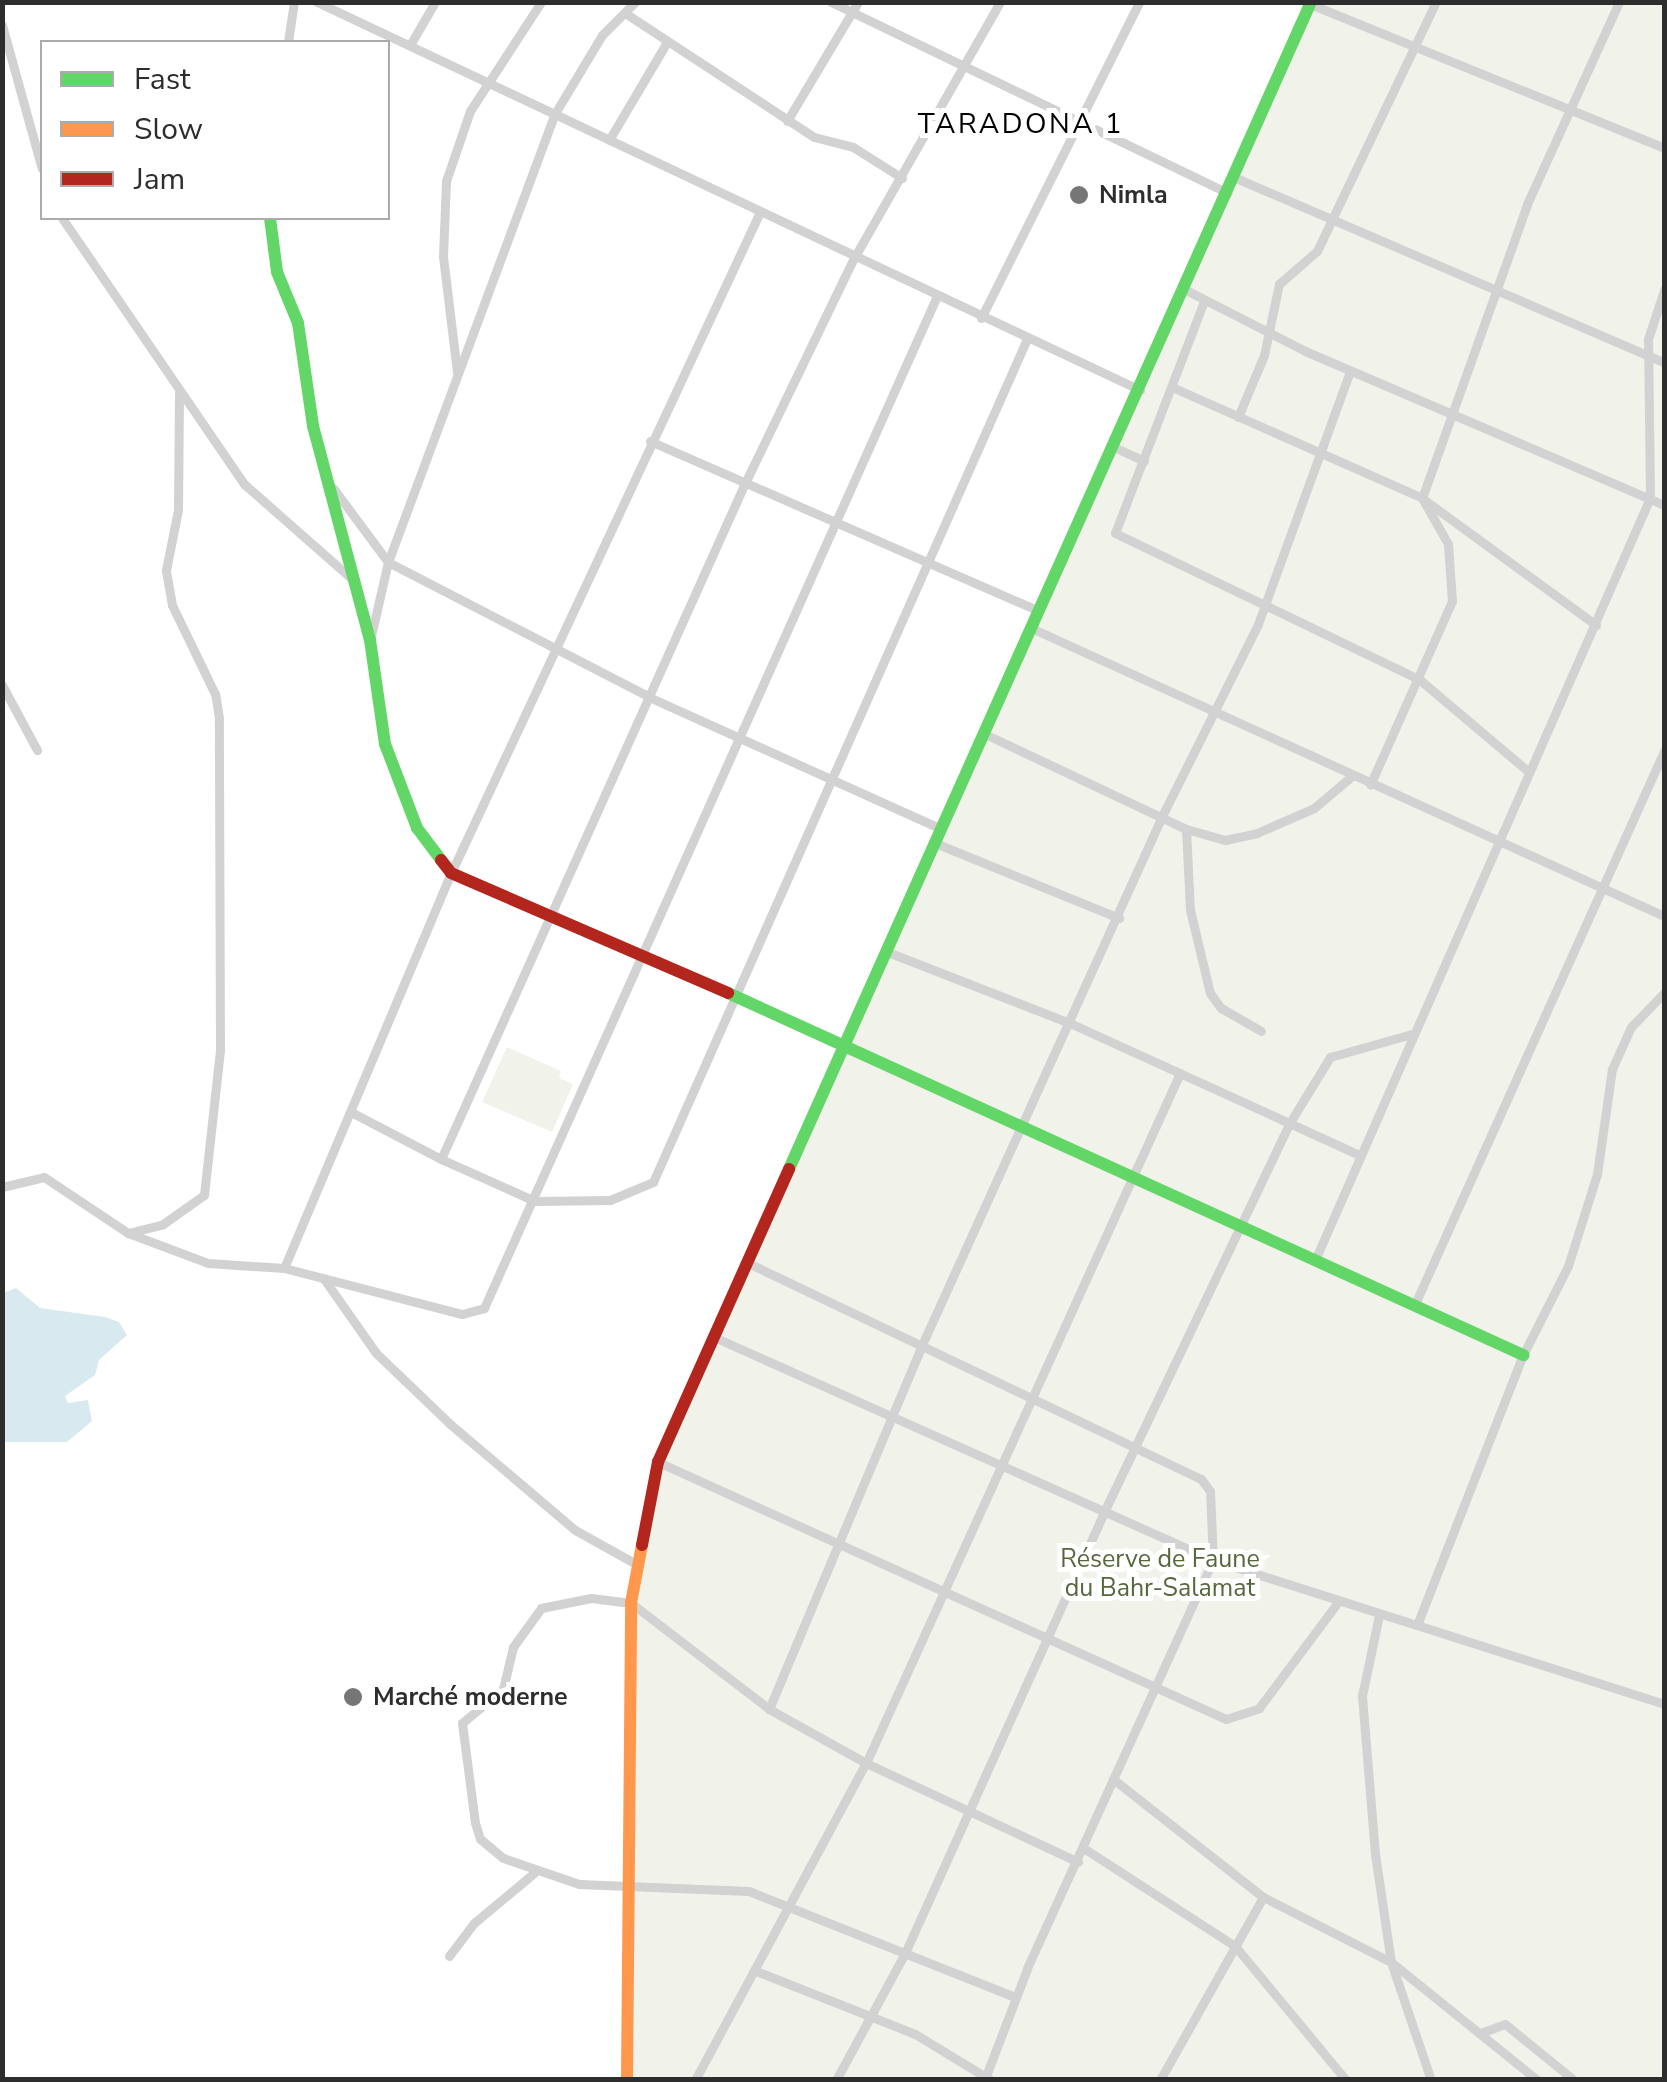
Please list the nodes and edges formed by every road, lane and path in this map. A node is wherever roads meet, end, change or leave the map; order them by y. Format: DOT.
graph roads {
  1 [pos="294,2"];
  2 [pos="318,2"];
  3 [pos="435,2"];
  4 [pos="541,2"];
  5 [pos="635,2"];
  6 [pos="831,2"];
  7 [pos="858,2"];
  8 [pos="1000,2"];
  9 [pos="1138,2"];
  10 [pos="1436,2"];
  11 [pos="1619,2"];
  12 [pos="1309,3"];
  13 [pos="851,12"];
  14 [pos="625,13"];
  15 [pos="2,25"];
  16 [pos="288,40"];
  17 [pos="668,42"];
  18 [pos="410,46"];
  19 [pos="1410,49"];
  20 [pos="965,68"];
  21 [pos="486,81"];
  22 [pos="1572,112"];
  23 [pos="554,115"];
  24 [pos="1076,119"];
  25 [pos="788,122"];
  26 [pos="609,140"];
  27 [pos="1664,148"];
  28 [pos="40,162"];
  29 [pos="902,178"];
  30 [pos="1236,178"];
  31 [pos="1229,194"];
  32 [pos="760,214"];
  33 [pos="1333,219"];
  34 [pos="63,220"];
  35 [pos="270,220"];
  36 [pos="854,258"];
  37 [pos="1500,287"];
  38 [pos="1186,290"];
  39 [pos="1664,290"];
  40 [pos="936,298"];
  41 [pos="1204,301"];
  42 [pos="981,318"];
  43 [pos="1267,334"];
  44 [pos="1027,339"];
  45 [pos="1650,356"];
  46 [pos="1664,362"];
  47 [pos="1350,370"];
  48 [pos="458,375"];
  49 [pos="1172,387"];
  50 [pos="1140,390"];
  51 [pos="179,393"];
  52 [pos="1453,415"];
  53 [pos="1238,417"];
  54 [pos="650,442"];
  55 [pos="1114,447"];
  56 [pos="1320,456"];
  57 [pos="1144,461"];
  58 [pos="327,480"];
  59 [pos="745,483"];
  60 [pos="1422,498"];
  61 [pos="1650,498"];
  62 [pos="1664,505"];
  63 [pos="835,526"];
  64 [pos="388,562"];
  65 [pos="931,564"];
  66 [pos="354,582"];
  67 [pos="1264,606"];
  68 [pos="1037,610"];
  69 [pos="1596,625"];
  70 [pos="1030,627"];
  71 [pos="370,640"];
  72 [pos="556,650"];
  73 [pos="1420,680"];
  74 [pos="2,685"];
  75 [pos="649,697"];
  76 [pos="1214,716"];
  77 [pos="984,734"];
  78 [pos="740,739"];
  79 [pos="37,750"];
  80 [pos="1664,751"];
  81 [pos="1530,772"];
  82 [pos="832,776"];
  83 [pos="1352,776"];
  84 [pos="1370,784"];
  85 [pos="1163,814"];
  86 [pos="941,829"];
  87 [pos="1186,829"];
  88 [pos="1499,840"];
  89 [pos="935,843"];
  90 [pos="451,872"];
  91 [pos="1605,887"];
  92 [pos="1664,916"];
  93 [pos="1119,918"];
  94 [pos="551,920"];
  95 [pos="885,952"];
  96 [pos="641,959"];
  97 [pos="1664,994"];
  98 [pos="734,998"];
  99 [pos="1072,1024"];
  100 [pos="1261,1031"];
  101 [pos="1412,1034"];
  102 [pos="845,1044"];
  103 [pos="1180,1073"];
  104 [pos="351,1112"];
  105 [pos="1289,1124"];
  106 [pos="1026,1127"];
  107 [pos="1360,1154"];
  108 [pos="441,1158"];
  109 [pos="1132,1176"];
  110 [pos="2,1187"];
  111 [pos="535,1201"];
  112 [pos="1241,1226"];
  113 [pos="128,1233"];
  114 [pos="1314,1260"];
  115 [pos="746,1262"];
  116 [pos="284,1268"];
  117 [pos="324,1279"];
  118 [pos="1414,1306"];
  119 [pos="714,1337"];
  120 [pos="921,1347"];
  121 [pos="1523,1355"];
  122 [pos="1031,1400"];
  123 [pos="894,1414"];
  124 [pos="1136,1447"];
  125 [pos="658,1462"];
  126 [pos="1000,1464"];
  127 [pos="1104,1512"];
  128 [pos="838,1540"];
  129 [pos="1213,1560"];
  130 [pos="636,1564"];
  131 [pos="945,1588"];
  132 [pos="1338,1602"];
  133 [pos="631,1604"];
  134 [pos="1378,1615"];
  135 [pos="1417,1625"];
  136 [pos="1050,1636"];
  137 [pos="1155,1685"];
  138 [pos="1664,1704"];
  139 [pos="769,1709"];
  140 [pos="866,1763"];
  141 [pos="1112,1779"];
  142 [pos="970,1814"];
  143 [pos="1085,1848"];
  144 [pos="1078,1862"];
  145 [pos="536,1873"];
  146 [pos="628,1890"];
  147 [pos="1262,1897"];
  148 [pos="791,1904"];
  149 [pos="1235,1946"];
  150 [pos="905,1953"];
  151 [pos="449,1956"];
  152 [pos="1391,1962"];
  153 [pos="756,1971"];
  154 [pos="1014,1997"];
  155 [pos="871,2018"];
  156 [pos="1482,2032"];
  157 [pos="988,2078"];
  158 [pos="627,2080"];
  159 [pos="695,2080"];
  160 [pos="836,2080"];
  161 [pos="1160,2080"];
  162 [pos="1346,2080"];
  163 [pos="1431,2080"];
  164 [pos="1538,2080"];
  165 [pos="1574,2080"];
  1 -- 16 [label="street"];
  2 -- 18 [label="street"];
  3 -- 18 [label="street"];
  4 -- 21 [label="street"];
  5 -- 14 [label="street"];
  6 -- 13 [label="street"];
  7 -- 13 [label="street"];
  8 -- 20 [label="street"];
  9 -- 24 [label="street"];
  10 -- 19 [label="street"];
  11 -- 22 [label="street"];
  12 -- 19 [label="street"];
  12 -- 30 [label="main road"];
  13 -- 20 [label="street"];
  13 -- 25 [label="street"];
  14 -- 17 [label="street"];
  14 -- 23 [label="street"];
  15 -- 28 [label="street"];
  17 -- 25 [label="street"];
  17 -- 26 [label="street"];
  18 -- 21 [label="street"];
  19 -- 22 [label="street"];
  19 -- 33 [label="street"];
  20 -- 24 [label="street"];
  20 -- 29 [label="street"];
  21 -- 23 [label="street"];
  21 -- 48 [label="street"];
  22 -- 27 [label="street"];
  22 -- 37 [label="street"];
  23 -- 26 [label="street"];
  23 -- 48 [label="street"];
  24 -- 31 [label="street"];
  24 -- 42 [label="street"];
  25 -- 29 [label="street"];
  26 -- 32 [label="street"];
  29 -- 36 [label="street"];
  30 -- 31 [label="main road"];
  30 -- 33 [label="street"];
  31 -- 38 [label="main road"];
  32 -- 36 [label="street"];
  32 -- 54 [label="street"];
  33 -- 37 [label="street"];
  33 -- 43 [label="street"];
  34 -- 51 [label="street"];
  35 -- 58 [label="main road"];
  36 -- 40 [label="street"];
  36 -- 59 [label="street"];
  37 -- 45 [label="street"];
  37 -- 52 [label="street"];
  38 -- 41 [label="street"];
  38 -- 50 [label="main road"];
  39 -- 45 [label="street"];
  40 -- 42 [label="street"];
  40 -- 63 [label="street"];
  41 -- 43 [label="street"];
  41 -- 49 [label="street"];
  42 -- 44 [label="street"];
  43 -- 47 [label="street"];
  43 -- 53 [label="street"];
  44 -- 50 [label="street"];
  44 -- 65 [label="street"];
  45 -- 46 [label="street"];
  45 -- 61 [label="street"];
  47 -- 52 [label="street"];
  47 -- 56 [label="street"];
  48 -- 64 [label="street"];
  49 -- 53 [label="street"];
  49 -- 57 [label="street"];
  50 -- 55 [label="main road"];
  51 -- 66 [label="street"];
  51 -- 113 [label="street"];
  52 -- 60 [label="street"];
  52 -- 61 [label="street"];
  53 -- 56 [label="street"];
  54 -- 59 [label="street"];
  54 -- 72 [label="street"];
  55 -- 57 [label="street"];
  55 -- 68 [label="main road"];
  56 -- 60 [label="street"];
  56 -- 67 [label="street"];
  57 -- 67 [label="street"];
  58 -- 64 [label="street"];
  58 -- 66 [label="main road"];
  59 -- 63 [label="street"];
  59 -- 75 [label="street"];
  60 -- 69 [label="street"];
  60 -- 73 [label="street"];
  61 -- 62 [label="street"];
  61 -- 69 [label="street"];
  63 -- 65 [label="street"];
  63 -- 78 [label="street"];
  64 -- 71 [label="street"];
  64 -- 72 [label="street"];
  65 -- 68 [label="street"];
  65 -- 82 [label="street"];
  66 -- 71 [label="main road"];
  67 -- 73 [label="street"];
  67 -- 76 [label="street"];
  68 -- 70 [label="main road"];
  69 -- 81 [label="street"];
  70 -- 76 [label="street"];
  70 -- 77 [label="main road"];
  71 -- 90 [label="main road"];
  72 -- 75 [label="street"];
  72 -- 90 [label="street"];
  73 -- 81 [label="street"];
  73 -- 84 [label="street"];
  74 -- 79 [label="street"];
  75 -- 78 [label="street"];
  75 -- 94 [label="street"];
  76 -- 83 [label="street"];
  76 -- 85 [label="street"];
  77 -- 85 [label="street"];
  77 -- 86 [label="main road"];
  78 -- 82 [label="street"];
  78 -- 96 [label="street"];
  80 -- 91 [label="street"];
  81 -- 88 [label="street"];
  82 -- 86 [label="street"];
  82 -- 98 [label="street"];
  83 -- 84 [label="street"];
  83 -- 87 [label="street"];
  84 -- 88 [label="street"];
  85 -- 87 [label="street"];
  85 -- 93 [label="street"];
  86 -- 89 [label="main road"];
  87 -- 100 [label="street"];
  88 -- 91 [label="street"];
  88 -- 101 [label="street"];
  89 -- 93 [label="street"];
  89 -- 95 [label="main road"];
  90 -- 94 [label="main road"];
  90 -- 104 [label="street"];
  91 -- 92 [label="street"];
  91 -- 118 [label="street"];
  93 -- 99 [label="street"];
  94 -- 96 [label="main road"];
  94 -- 108 [label="street"];
  95 -- 99 [label="street"];
  95 -- 102 [label="main road"];
  96 -- 98 [label="main road"];
  96 -- 111 [label="street"];
  97 -- 121 [label="street"];
  98 -- 102 [label="main road"];
  98 -- 111 [label="street"];
  99 -- 103 [label="street"];
  99 -- 106 [label="street"];
  101 -- 105 [label="street"];
  101 -- 107 [label="street"];
  102 -- 106 [label="main road"];
  102 -- 115 [label="main road"];
  103 -- 105 [label="street"];
  103 -- 109 [label="street"];
  104 -- 108 [label="street"];
  104 -- 116 [label="street"];
  105 -- 107 [label="street"];
  105 -- 112 [label="street"];
  106 -- 109 [label="main road"];
  106 -- 120 [label="street"];
  107 -- 114 [label="street"];
  108 -- 111 [label="street"];
  109 -- 112 [label="main road"];
  109 -- 122 [label="street"];
  110 -- 113 [label="street"];
  111 -- 117 [label="street"];
  112 -- 114 [label="main road"];
  112 -- 124 [label="street"];
  113 -- 116 [label="street"];
  114 -- 118 [label="main road"];
  115 -- 119 [label="main road"];
  115 -- 120 [label="street"];
  116 -- 117 [label="street"];
  117 -- 130 [label="street"];
  118 -- 121 [label="main road"];
  119 -- 123 [label="street"];
  119 -- 125 [label="main road"];
  120 -- 122 [label="street"];
  120 -- 123 [label="street"];
  121 -- 135 [label="street"];
  122 -- 124 [label="street"];
  122 -- 126 [label="street"];
  123 -- 126 [label="street"];
  123 -- 128 [label="street"];
  124 -- 127 [label="street"];
  124 -- 129 [label="street"];
  125 -- 128 [label="street"];
  125 -- 130 [label="main road"];
  126 -- 127 [label="street"];
  126 -- 131 [label="street"];
  127 -- 129 [label="street"];
  127 -- 136 [label="street"];
  128 -- 131 [label="street"];
  128 -- 139 [label="street"];
  129 -- 132 [label="street"];
  129 -- 137 [label="street"];
  130 -- 133 [label="main road"];
  131 -- 136 [label="street"];
  131 -- 140 [label="street"];
  132 -- 134 [label="street"];
  132 -- 137 [label="street"];
  133 -- 139 [label="street"];
  133 -- 145 [label="street"];
  133 -- 146 [label="main road"];
  134 -- 135 [label="street"];
  134 -- 152 [label="street"];
  135 -- 138 [label="street"];
  136 -- 137 [label="street"];
  136 -- 142 [label="street"];
  137 -- 141 [label="street"];
  139 -- 140 [label="street"];
  140 -- 142 [label="street"];
  140 -- 148 [label="street"];
  141 -- 143 [label="street"];
  141 -- 147 [label="street"];
  142 -- 144 [label="street"];
  142 -- 150 [label="street"];
  143 -- 144 [label="street"];
  143 -- 149 [label="street"];
  144 -- 154 [label="street"];
  145 -- 146 [label="street"];
  145 -- 151 [label="street"];
  146 -- 148 [label="street"];
  146 -- 158 [label="main road"];
  147 -- 149 [label="street"];
  147 -- 152 [label="street"];
  148 -- 150 [label="street"];
  148 -- 153 [label="street"];
  149 -- 161 [label="street"];
  149 -- 162 [label="street"];
  150 -- 154 [label="street"];
  150 -- 155 [label="street"];
  152 -- 156 [label="street"];
  152 -- 163 [label="street"];
  153 -- 155 [label="street"];
  153 -- 159 [label="street"];
  154 -- 157 [label="street"];
  155 -- 157 [label="street"];
  155 -- 160 [label="street"];
  156 -- 164 [label="street"];
  156 -- 165 [label="street"];
}
